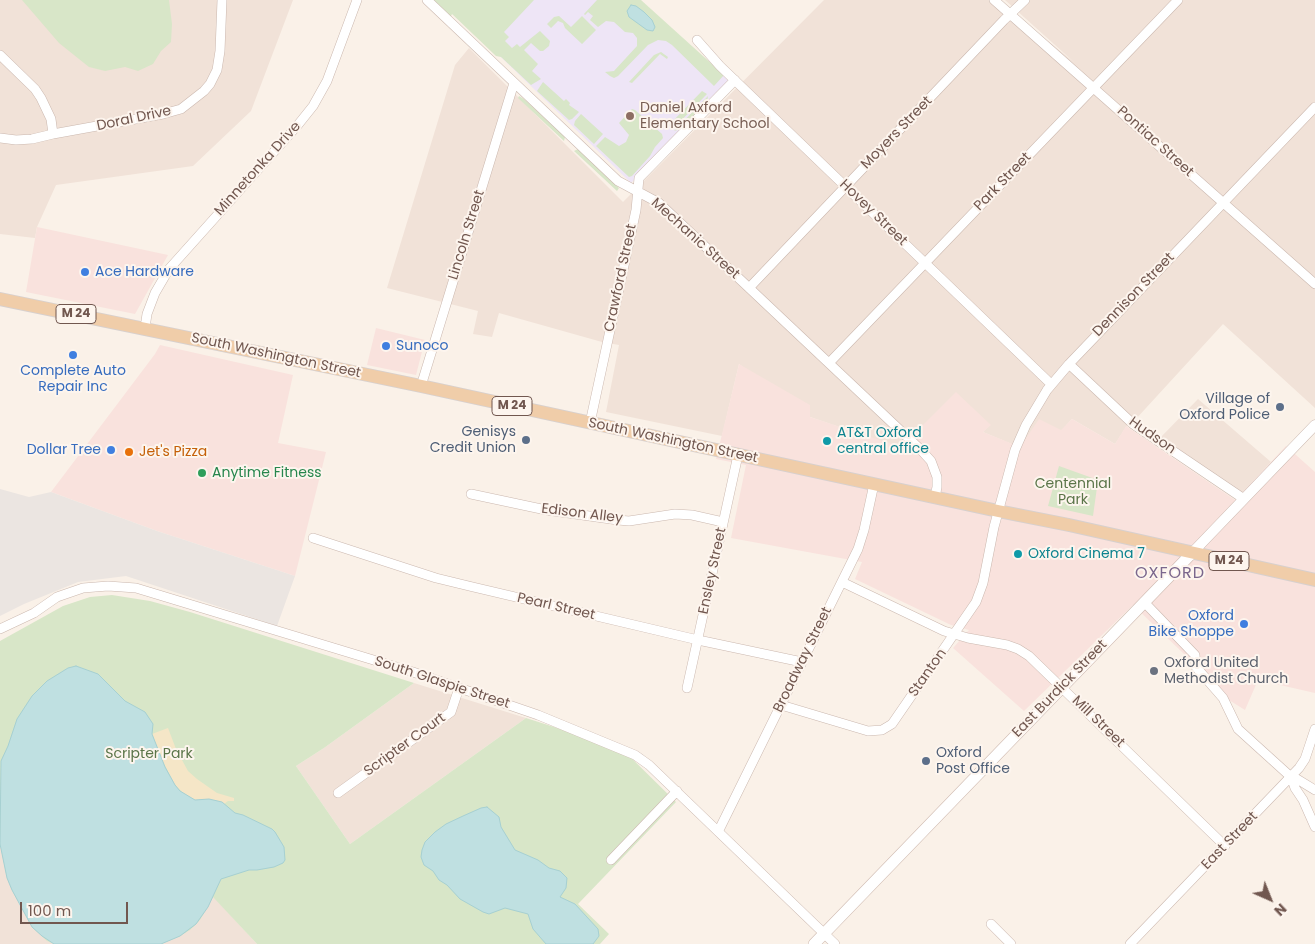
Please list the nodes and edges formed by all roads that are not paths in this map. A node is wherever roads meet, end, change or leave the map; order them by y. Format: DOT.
graph roads {
  1 [pos="222,0"];
  2 [pos="357,0"];
  3 [pos="427,0"];
  4 [pos="994,0"];
  5 [pos="1025,0"];
  6 [pos="1178,0"];
  7 [pos="1011,14"];
  8 [pos="697,40"];
  9 [pos="0,55"];
  10 [pos="735,80"];
  11 [pos="514,83"];
  12 [pos="1094,88"];
  13 [pos="1315,107"];
  14 [pos="53,134"];
  15 [pos="0,138"];
  16 [pos="846,186"];
  17 [pos="638,192"];
  18 [pos="1223,203"];
  19 [pos="925,264"];
  20 [pos="1315,284"];
  21 [pos="749,288"];
  22 [pos="0,298"];
  23 [pos="149,329"];
  24 [pos="829,363"];
  25 [pos="1069,364"];
  26 [pos="1051,384"];
  27 [pos="421,386"];
  28 [pos="590,423"];
  29 [pos="1315,425"];
  30 [pos="738,455"];
  31 [pos="874,484"];
  32 [pos="472,494"];
  33 [pos="935,497"];
  34 [pos="1244,499"];
  35 [pos="998,511"];
  36 [pos="724,522"];
  37 [pos="313,538"];
  38 [pos="1192,553"];
  39 [pos="1315,580"];
  40 [pos="842,582"];
  41 [pos="1144,602"];
  42 [pos="0,629"];
  43 [pos="955,634"];
  44 [pos="698,640"];
  45 [pos="802,662"];
  46 [pos="1062,687"];
  47 [pos="459,688"];
  48 [pos="687,688"];
  49 [pos="781,705"];
  50 [pos="1315,729"];
  51 [pos="1291,777"];
  52 [pos="1315,790"];
  53 [pos="677,791"];
  54 [pos="338,793"];
  55 [pos="1315,827"];
  56 [pos="719,830"];
  57 [pos="1225,846"];
  58 [pos="611,860"];
  59 [pos="991,924"];
  60 [pos="824,934"];
  61 [pos="1133,943"];
  62 [pos="814,944"];
  63 [pos="835,944"];
  64 [pos="1011,944"];
  1 -- 14 [label="street, Doral Drive"];
  2 -- 23 [label="street, Minnetonka Drive"];
  3 -- 11 [label="street, Mechanic Street"];
  4 -- 7 [label="street, Pontiac Street"];
  5 -- 7 [label="street, Moyers Street"];
  6 -- 12 [label="street, Park Street"];
  7 -- 12 [label="street, Pontiac Street"];
  7 -- 16 [label="street, Moyers Street"];
  8 -- 10 [label="street, Hovey Street"];
  9 -- 14 [label="street"];
  10 -- 16 [label="street, Hovey Street"];
  10 -- 17 [label="street, Crawford Street"];
  11 -- 17 [label="street, Mechanic Street"];
  11 -- 27 [label="street, Lincoln Street"];
  12 -- 18 [label="street, Pontiac Street"];
  12 -- 19 [label="street, Park Street"];
  13 -- 18 [label="street, Dennison Street"];
  14 -- 15 [label="street, Doral Drive"];
  16 -- 19 [label="street, Hovey Street"];
  16 -- 21 [label="street, Moyers Street"];
  17 -- 21 [label="street, Mechanic Street"];
  17 -- 28 [label="street, Crawford Street"];
  18 -- 20 [label="street, Pontiac Street"];
  18 -- 25 [label="street, Dennison Street"];
  19 -- 24 [label="street, Park Street"];
  19 -- 26 [label="street, Hovey Street"];
  21 -- 24 [label="street, Mechanic Street"];
  22 -- 23 [label="main road, M 24"];
  23 -- 27 [label="main road, South Washington Street / M 24"];
  24 -- 33 [label="street, Mechanic Street"];
  25 -- 26 [label="street, Dennison Street"];
  25 -- 34 [label="street, Hudson"];
  26 -- 35 [label="street, Dennison Street"];
  27 -- 28 [label="main road, South Washington Street / M 24"];
  28 -- 30 [label="main road, South Washington Street / M 24"];
  29 -- 34 [label="street"];
  30 -- 31 [label="main road, South Washington Street / M 24"];
  30 -- 36 [label="street, Ensley Street"];
  31 -- 33 [label="main road, South Washington Street / M 24"];
  31 -- 40 [label="street, Broadway Street"];
  32 -- 36 [label="street, Edison Alley"];
  33 -- 35 [label="main road, South Washington Street / M 24"];
  34 -- 38 [label="street"];
  35 -- 38 [label="main road, South Washington Street / M 24"];
  35 -- 43 [label="street, Stanton"];
  36 -- 44 [label="street, Ensley Street"];
  37 -- 44 [label="street, Pearl Street"];
  38 -- 39 [label="main road, M 24"];
  38 -- 41 [label="main road, East Burdick Street"];
  40 -- 43 [label="street, Mill Street"];
  40 -- 45 [label="street, Broadway Street"];
  41 -- 46 [label="main road, East Burdick Street"];
  41 -- 51 [label="street"];
  42 -- 47 [label="street, South Glaspie Street"];
  43 -- 46 [label="street, Mill Street"];
  43 -- 49 [label="street, Stanton"];
  44 -- 45 [label="street, Pearl Street"];
  44 -- 48 [label="street, Ensley Street"];
  45 -- 49 [label="street, Broadway Street"];
  46 -- 57 [label="street, Mill Street"];
  46 -- 60 [label="main road, East Burdick Street"];
  47 -- 53 [label="street, South Glaspie Street"];
  47 -- 54 [label="street, Scripter Court"];
  49 -- 56 [label="street, Broadway Street"];
  50 -- 51 [label="street, East Street"];
  51 -- 52 [label="street"];
  51 -- 55 [label="street"];
  51 -- 57 [label="street, East Street"];
  53 -- 56 [label="street, South Glaspie Street"];
  53 -- 58 [label="street"];
  56 -- 60 [label="street, South Glaspie Street"];
  57 -- 61 [label="street, East Street"];
  59 -- 64 [label="street"];
  60 -- 62 [label="main road, East Burdick Street"];
  60 -- 63 [label="street, South Glaspie Street"];
}
